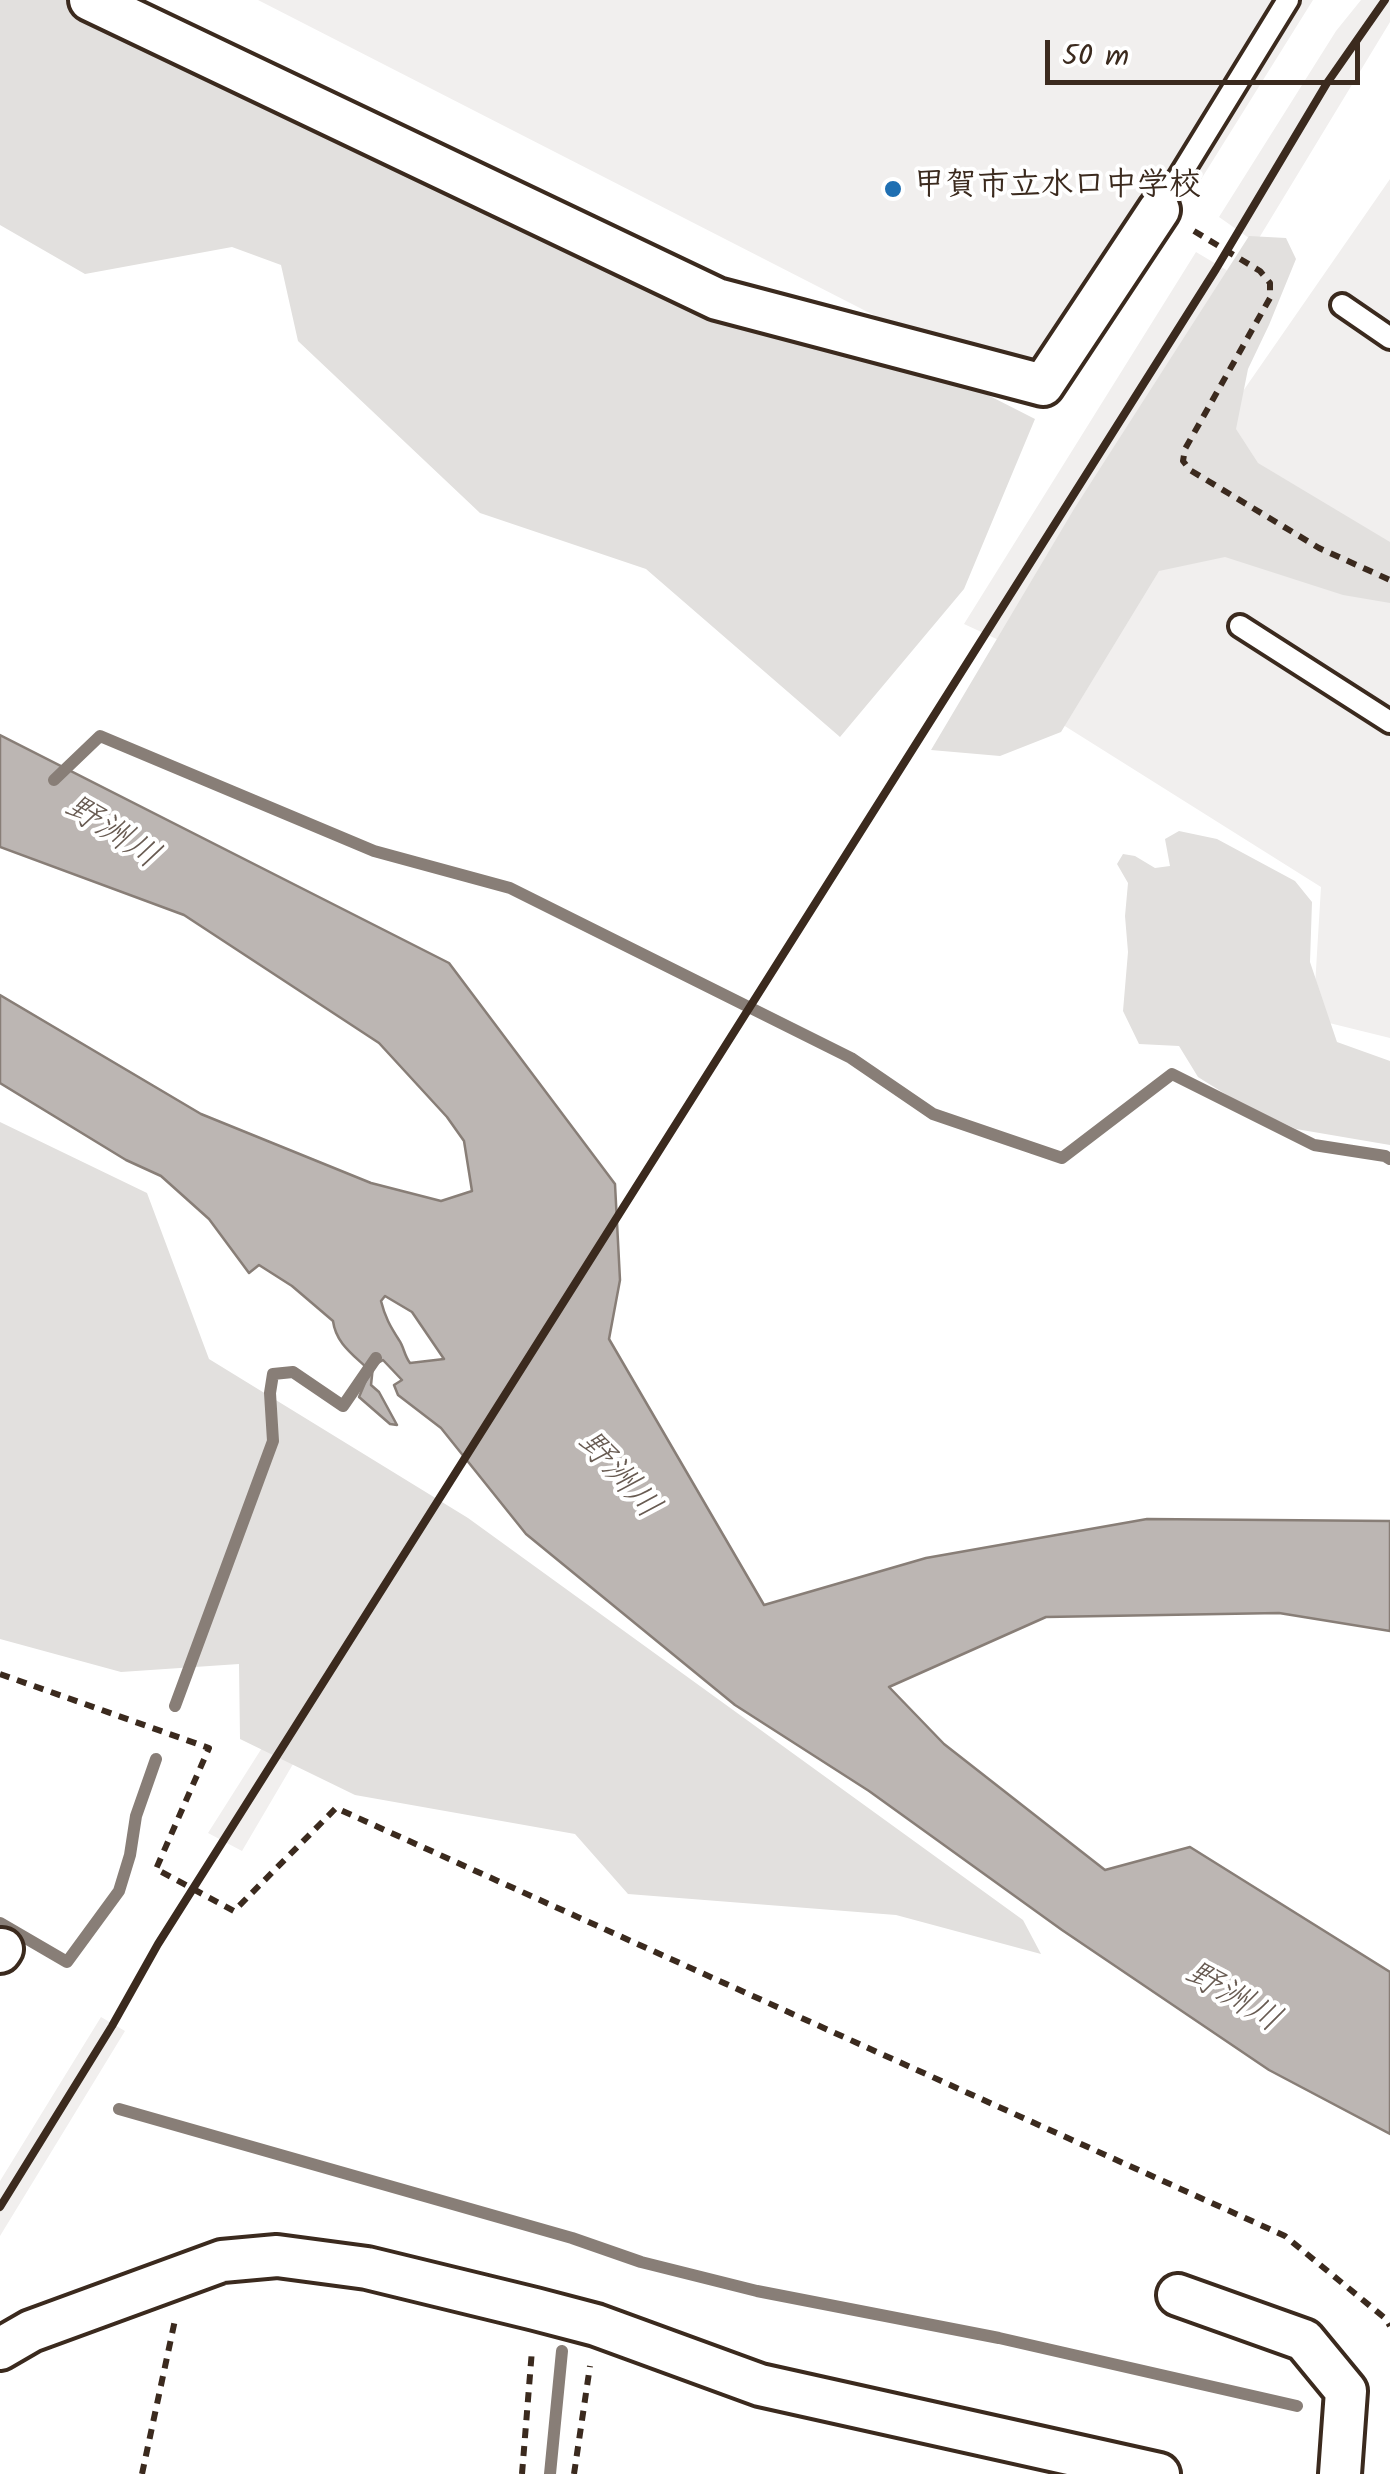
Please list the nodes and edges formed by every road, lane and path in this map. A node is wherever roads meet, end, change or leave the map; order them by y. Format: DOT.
graph roads {
  1 [pos="90,0"];
  2 [pos="1288,0"];
  3 [pos="1159,210"];
  4 [pos="1342,305"];
  5 [pos="1390,338"];
  6 [pos="1390,580"];
  7 [pos="1240,626"];
  8 [pos="1390,722"];
  9 [pos="0,1674"];
  10 [pos="185,2274"];
  11 [pos="1178,2294"];
  12 [pos="535,2309"];
  13 [pos="596,2325"];
  14 [pos="1390,2326"];
  15 [pos="0,2348"];
  16 [pos="142,2474"];
  17 [pos="522,2474"];
  18 [pos="574,2474"];
  19 [pos="1159,2474"];
  20 [pos="1340,2474"];
  1 -- 3 [label="street"];
  2 -- 3 [label="lane"];
  3 -- 6 [label="path"];
  4 -- 5 [label="lane"];
  7 -- 8 [label="lane"];
  9 -- 14 [label="path"];
  10 -- 12 [label="street"];
  10 -- 15 [label="street"];
  10 -- 16 [label="path"];
  11 -- 20 [label="street"];
  12 -- 13 [label="street"];
  12 -- 17 [label="path"];
  13 -- 18 [label="path"];
  13 -- 19 [label="street"];
}
